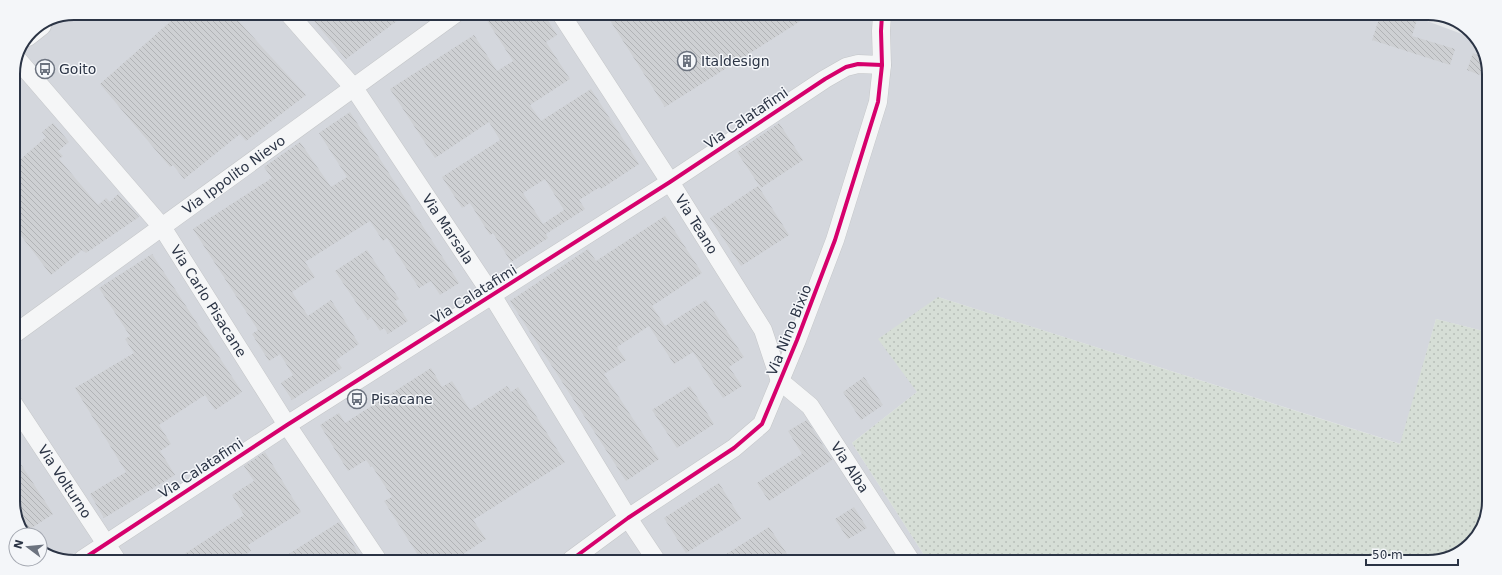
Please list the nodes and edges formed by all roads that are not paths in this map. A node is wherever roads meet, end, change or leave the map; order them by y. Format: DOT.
graph roads {
  1 [pos="294,20"];
  2 [pos="447,20"];
  3 [pos="565,20"];
  4 [pos="882,20"];
  5 [pos="21,63"];
  6 [pos="882,65"];
  7 [pos="354,88"];
  8 [pos="670,182"];
  9 [pos="162,227"];
  10 [pos="492,295"];
  11 [pos="20,330"];
  12 [pos="780,381"];
  13 [pos="20,414"];
  14 [pos="287,425"];
  15 [pos="628,518"];
  16 [pos="106,544"];
  17 [pos="88,555"];
  18 [pos="113,555"];
  19 [pos="374,555"];
  20 [pos="578,555"];
  21 [pos="653,555"];
  22 [pos="907,555"];
  1 -- 7 [label="street, Via Marsala"];
  2 -- 7 [label="street, Via Ippolito Nievo"];
  3 -- 8 [label="street, Via Teano"];
  4 -- 6 [label="street, Via Nino Bixio"];
  5 -- 9 [label="street, Via Carlo Pisacane"];
  6 -- 8 [label="street, Via Calatafimi"];
  6 -- 12 [label="street, Via Nino Bixio"];
  7 -- 9 [label="street, Via Ippolito Nievo"];
  7 -- 10 [label="street, Via Marsala"];
  8 -- 10 [label="street, Via Calatafimi"];
  8 -- 12 [label="street, Via Teano"];
  9 -- 11 [label="street, Via Ippolito Nievo"];
  9 -- 14 [label="street, Via Carlo Pisacane"];
  10 -- 14 [label="street, Via Calatafimi"];
  10 -- 15 [label="street, Via Marsala"];
  12 -- 15 [label="street, Via Nino Bixio"];
  12 -- 22 [label="street, Via Alba"];
  13 -- 16 [label="street, Via Volturno"];
  14 -- 16 [label="street, Via Calatafimi"];
  14 -- 19 [label="street, Via Carlo Pisacane"];
  15 -- 20 [label="street, Via Nino Bixio"];
  15 -- 21 [label="street, Via Marsala"];
  16 -- 17 [label="street, Via Calatafimi"];
  16 -- 18 [label="street, Via Volturno"];
}
